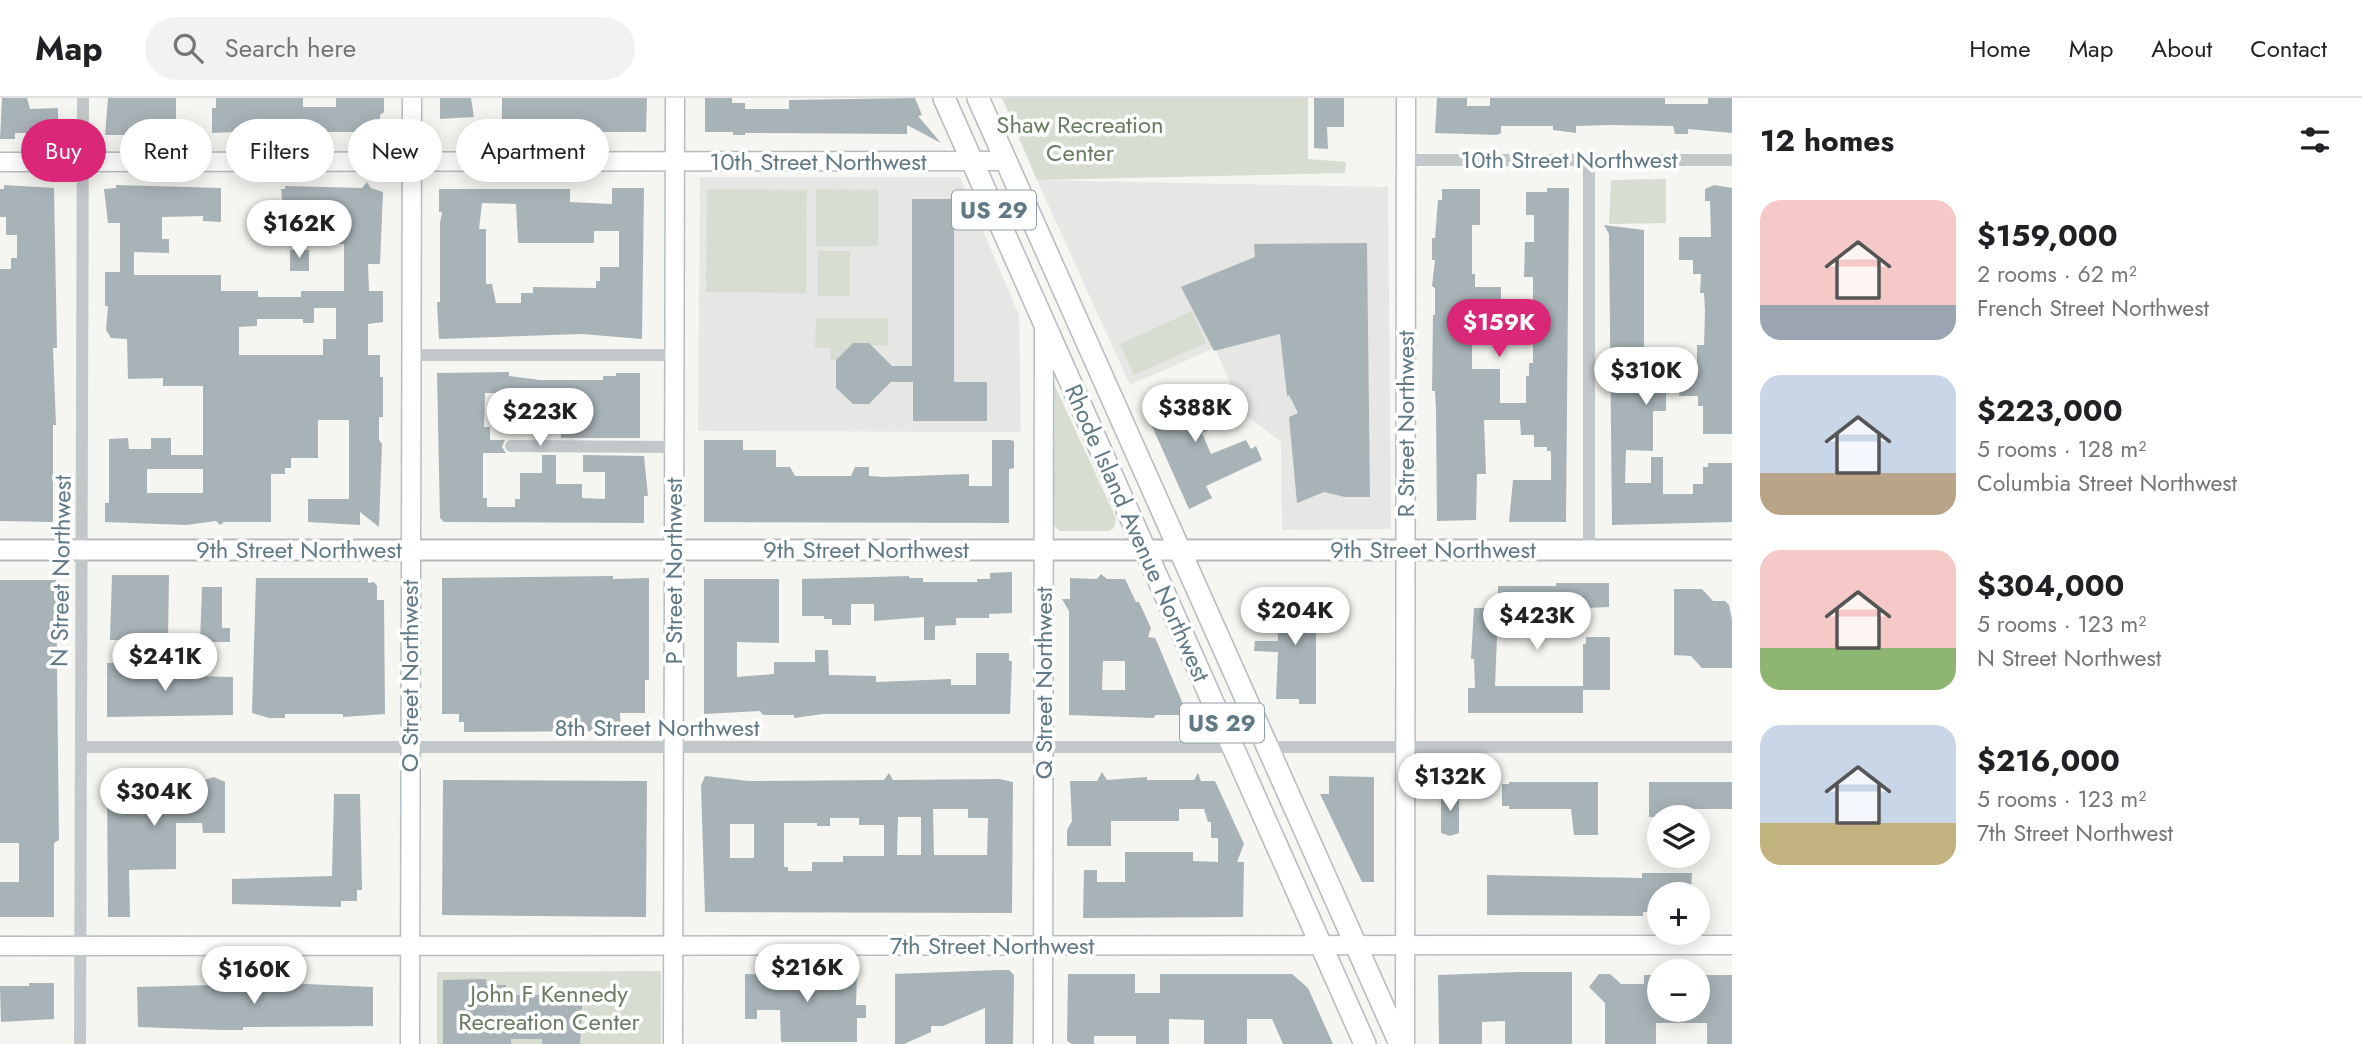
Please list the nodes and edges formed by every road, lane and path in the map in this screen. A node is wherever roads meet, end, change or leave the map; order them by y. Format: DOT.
graph roads {
  1 [pos="83,98"];
  2 [pos="412,98"];
  3 [pos="675,98"];
  4 [pos="944,98"];
  5 [pos="978,98"];
  6 [pos="1406,98"];
  7 [pos="83,119"];
  8 [pos="412,119"];
  9 [pos="1406,160"];
  10 [pos="1589,160"];
  11 [pos="1732,160"];
  12 [pos="348,161"];
  13 [pos="442,161"];
  14 [pos="1007,161"];
  15 [pos="0,162"];
  16 [pos="21,162"];
  17 [pos="106,162"];
  18 [pos="675,162"];
  19 [pos="972,162"];
  20 [pos="83,182"];
  21 [pos="412,182"];
  22 [pos="1044,322"];
  23 [pos="413,355"];
  24 [pos="674,355"];
  25 [pos="512,446"];
  26 [pos="674,447"];
  27 [pos="673,549"];
  28 [pos="0,550"];
  29 [pos="83,550"];
  30 [pos="410,550"];
  31 [pos="1043,550"];
  32 [pos="1146,550"];
  33 [pos="1180,550"];
  34 [pos="1406,550"];
  35 [pos="1590,550"];
  36 [pos="1732,550"];
  37 [pos="81,747"];
  38 [pos="1044,747"];
  39 [pos="1233,747"];
  40 [pos="1268,747"];
  41 [pos="1406,747"];
  42 [pos="1732,747"];
  43 [pos="409,748"];
  44 [pos="673,749"];
  45 [pos="1043,945"];
  46 [pos="1320,945"];
  47 [pos="1356,945"];
  48 [pos="1405,945"];
  49 [pos="1732,945"];
  50 [pos="0,946"];
  51 [pos="80,946"];
  52 [pos="410,946"];
  53 [pos="673,946"];
  54 [pos="80,1044"];
  55 [pos="410,1044"];
  56 [pos="673,1044"];
  57 [pos="1043,1044"];
  58 [pos="1365,1044"];
  59 [pos="1400,1044"];
  60 [pos="1405,1044"];
  1 -- 7 [label="street, N Street Northwest"];
  2 -- 8 [label="street, O Street Northwest"];
  3 -- 18 [label="street, P Street Northwest"];
  4 -- 19 [label="highway, Rhode Island Avenue Northwest / US 29"];
  5 -- 14 [label="highway, Rhode Island Avenue Northwest / US 29"];
  6 -- 9 [label="street, R Street Northwest"];
  9 -- 10 [label="street, 10th Street Northwest"];
  9 -- 34 [label="street, R Street Northwest"];
  10 -- 11 [label="street, 10th Street Northwest"];
  10 -- 35 [label="street"];
  12 -- 17 [label="street, 10th Street Northwest"];
  13 -- 18 [label="street, 10th Street Northwest"];
  14 -- 19 [label="street, 10th Street Northwest"];
  14 -- 33 [label="highway, Rhode Island Avenue Northwest / US 29"];
  15 -- 16 [label="street, 10th Street Northwest"];
  18 -- 19 [label="street, 10th Street Northwest"];
  18 -- 24 [label="street, P Street Northwest"];
  19 -- 22 [label="highway, Rhode Island Avenue Northwest / US 29"];
  20 -- 29 [label="street, N Street Northwest"];
  21 -- 23 [label="street, O Street Northwest"];
  22 -- 31 [label="street, Q Street Northwest"];
  22 -- 32 [label="highway, Rhode Island Avenue Northwest / US 29"];
  23 -- 24 [label="street"];
  23 -- 30 [label="street, O Street Northwest"];
  24 -- 26 [label="street, P Street Northwest"];
  25 -- 26 [label="street"];
  26 -- 27 [label="street, P Street Northwest"];
  27 -- 30 [label="main road, 9th Street Northwest"];
  27 -- 31 [label="main road, 9th Street Northwest"];
  27 -- 44 [label="street, P Street Northwest"];
  28 -- 29 [label="main road, 9th Street Northwest"];
  29 -- 30 [label="main road, 9th Street Northwest"];
  29 -- 37 [label="street, N Street Northwest"];
  30 -- 43 [label="street, O Street Northwest"];
  31 -- 32 [label="main road, 9th Street Northwest"];
  31 -- 38 [label="street, Q Street Northwest"];
  32 -- 33 [label="main road, 9th Street Northwest"];
  32 -- 39 [label="highway, Rhode Island Avenue Northwest / US 29"];
  33 -- 34 [label="main road, 9th Street Northwest"];
  33 -- 40 [label="highway, Rhode Island Avenue Northwest / US 29"];
  34 -- 35 [label="main road, 9th Street Northwest"];
  34 -- 41 [label="street, R Street Northwest"];
  35 -- 36 [label="main road, 9th Street Northwest"];
  37 -- 43 [label="street, 8th Street Northwest"];
  37 -- 51 [label="street, N Street Northwest"];
  38 -- 39 [label="street, 8th Street Northwest"];
  38 -- 44 [label="street, 8th Street Northwest"];
  38 -- 45 [label="street, Q Street Northwest"];
  39 -- 46 [label="highway, Rhode Island Avenue Northwest / US 29"];
  40 -- 41 [label="street"];
  40 -- 47 [label="highway, Rhode Island Avenue Northwest / US 29"];
  41 -- 42 [label="street"];
  41 -- 48 [label="street, R Street Northwest"];
  43 -- 44 [label="street, 8th Street Northwest"];
  43 -- 52 [label="street, O Street Northwest"];
  44 -- 53 [label="street, P Street Northwest"];
  45 -- 46 [label="street, 7th Street Northwest"];
  45 -- 53 [label="street, 7th Street Northwest"];
  45 -- 57 [label="street, Q Street Northwest"];
  46 -- 47 [label="street, 7th Street Northwest"];
  46 -- 58 [label="highway, Rhode Island Avenue Northwest / US 29"];
  47 -- 48 [label="street, 7th Street Northwest"];
  47 -- 59 [label="highway, Rhode Island Avenue Northwest"];
  48 -- 49 [label="street, 7th Street Northwest"];
  48 -- 60 [label="street, R Street Northwest"];
  50 -- 51 [label="street, 7th Street Northwest"];
  51 -- 52 [label="street, 7th Street Northwest"];
  51 -- 54 [label="street, N Street Northwest"];
  52 -- 53 [label="street, 7th Street Northwest"];
  52 -- 55 [label="street, O Street Northwest"];
  53 -- 56 [label="street, P Street Northwest"];
}
